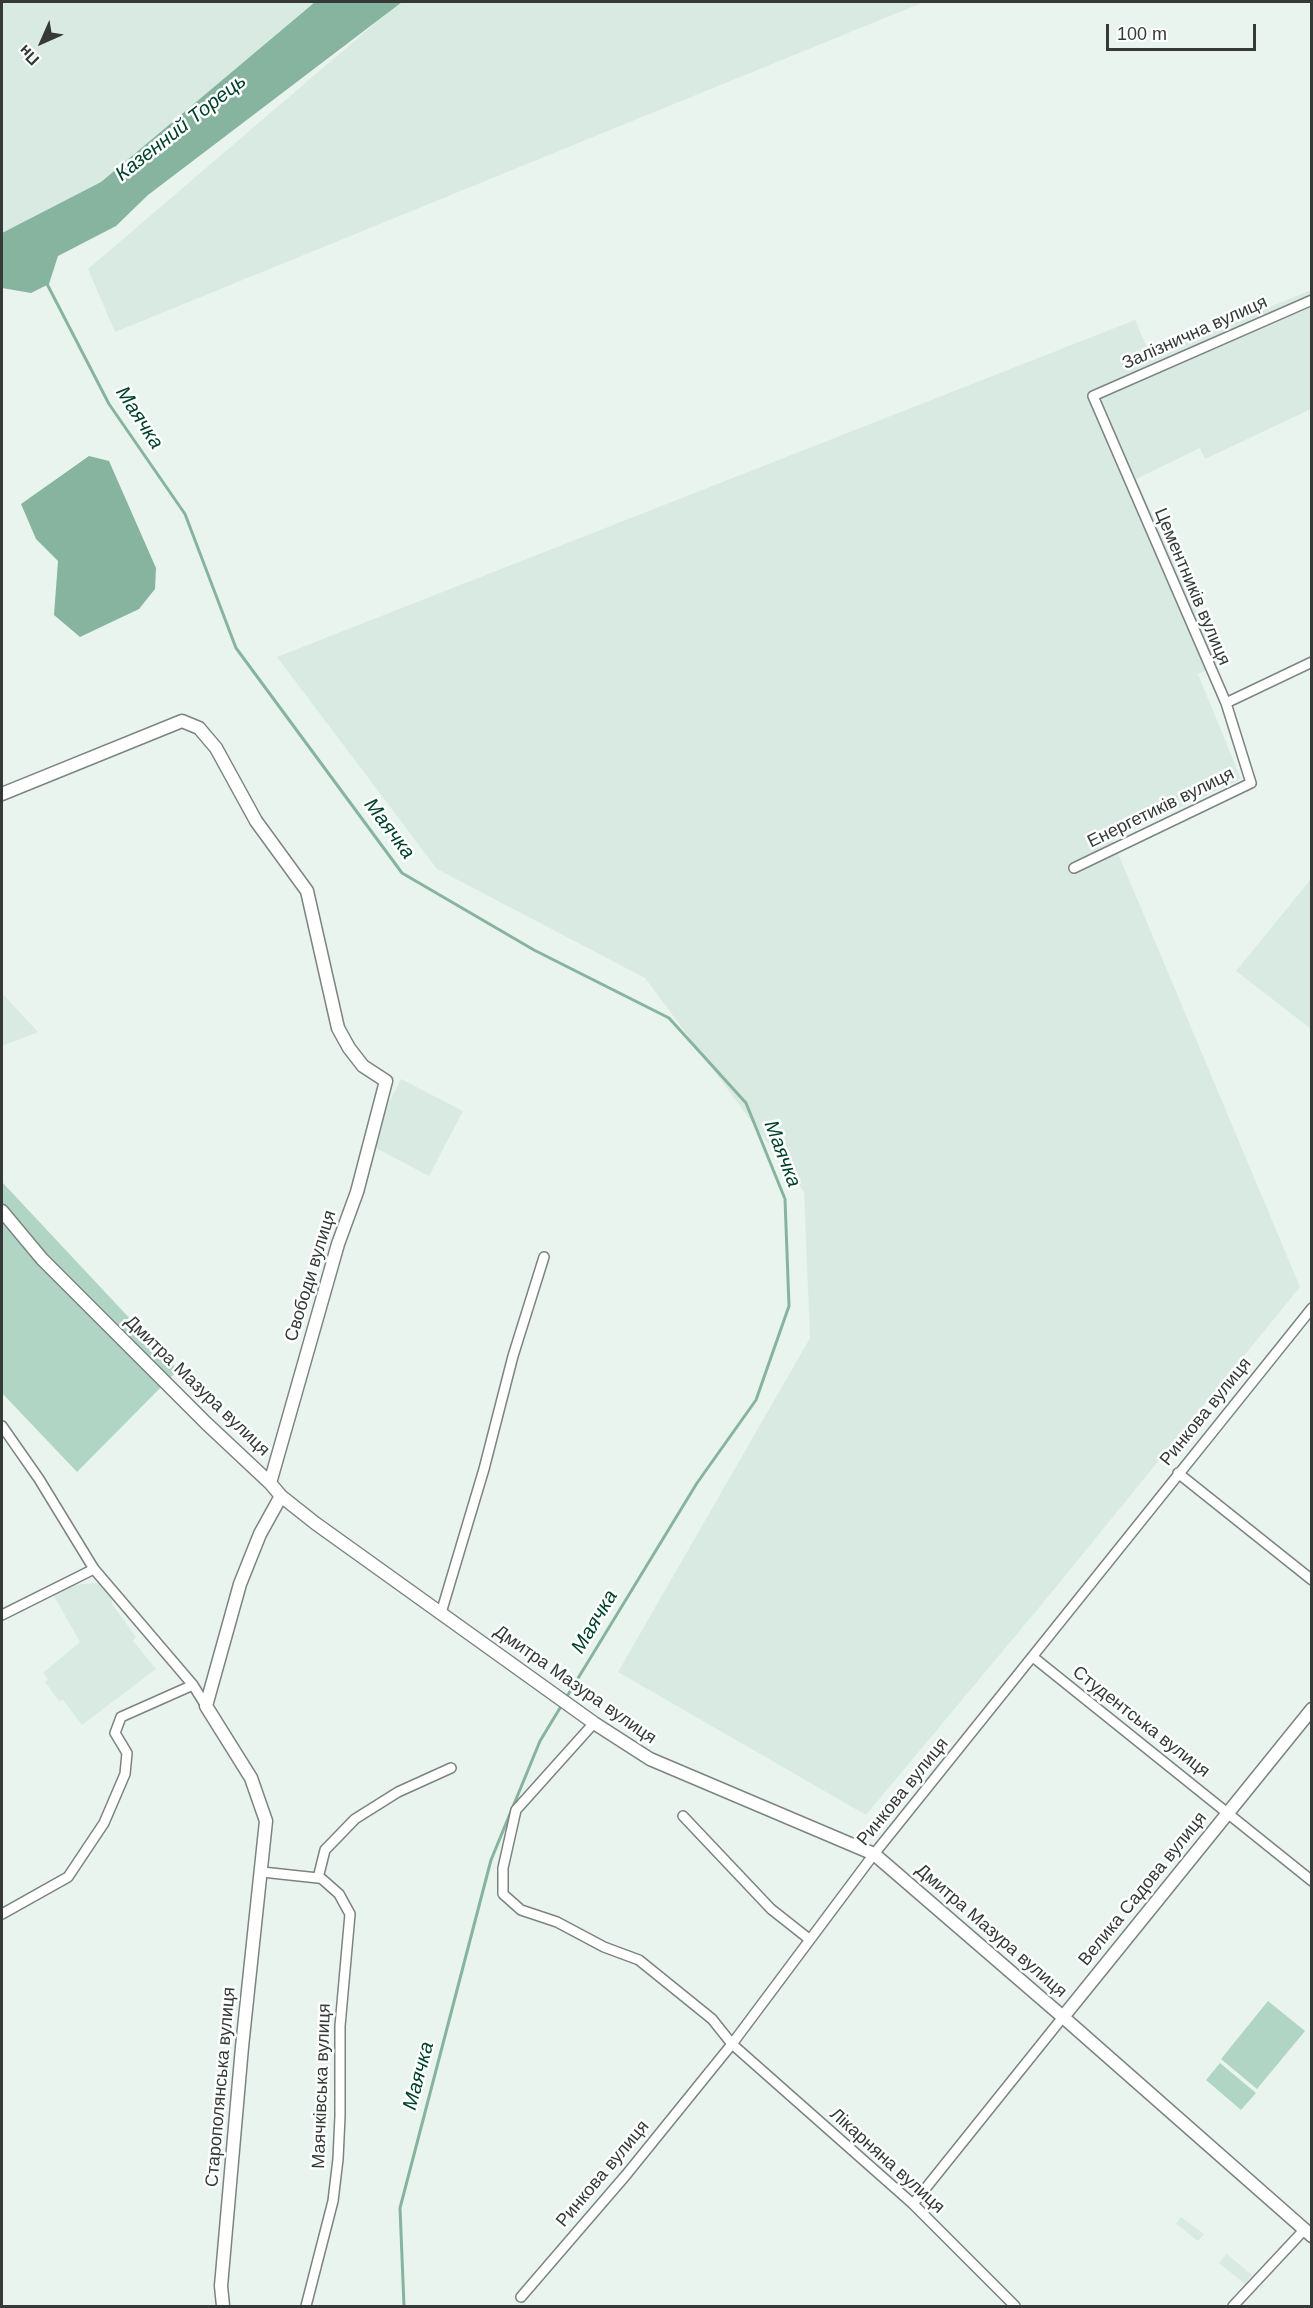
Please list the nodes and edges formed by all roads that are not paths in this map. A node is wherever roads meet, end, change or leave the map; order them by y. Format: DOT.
graph roads {
  1 [pos="1311,300"];
  2 [pos="1093,396"];
  3 [pos="1311,662"];
  4 [pos="1226,703"];
  5 [pos="2,794"];
  6 [pos="1074,868"];
  7 [pos="2,1211"];
  8 [pos="544,1257"];
  9 [pos="1311,1308"];
  10 [pos="2,1426"];
  11 [pos="1178,1473"];
  12 [pos="270,1483"];
  13 [pos="281,1496"];
  14 [pos="94,1569"];
  15 [pos="1311,1580"];
  16 [pos="441,1613"];
  17 [pos="2,1615"];
  18 [pos="1033,1657"];
  19 [pos="193,1685"];
  20 [pos="206,1706"];
  21 [pos="1311,1709"];
  22 [pos="590,1719"];
  23 [pos="451,1768"];
  24 [pos="1228,1812"];
  25 [pos="683,1816"];
  26 [pos="874,1854"];
  27 [pos="262,1872"];
  28 [pos="318,1878"];
  29 [pos="1311,1881"];
  30 [pos="2,1914"];
  31 [pos="809,1939"];
  32 [pos="1063,2017"];
  33 [pos="732,2044"];
  34 [pos="913,2204"];
  35 [pos="1308,2233"];
  36 [pos="520,2297"];
  37 [pos="223,2307"];
  38 [pos="306,2307"];
  39 [pos="1015,2307"];
  40 [pos="1233,2307"];
  1 -- 2 [label="street, Залізнична вулиця"];
  2 -- 4 [label="street, Цементників вулиця"];
  3 -- 4 [label="street"];
  4 -- 6 [label="street, Енергетиків вулиця"];
  5 -- 12 [label="street, Свободи вулиця"];
  7 -- 12 [label="street, Дмитра Мазура вулиця"];
  8 -- 16 [label="street"];
  9 -- 11 [label="street, Ринкова вулиця"];
  10 -- 14 [label="street"];
  11 -- 15 [label="street"];
  11 -- 18 [label="street, Ринкова вулиця"];
  12 -- 13 [label="street, Дмитра Мазура вулиця"];
  13 -- 16 [label="street, Дмитра Мазура вулиця"];
  13 -- 20 [label="street"];
  14 -- 17 [label="street"];
  14 -- 19 [label="street"];
  16 -- 22 [label="street, Дмитра Мазура вулиця"];
  18 -- 24 [label="street, Студентська вулиця"];
  18 -- 26 [label="street, Ринкова вулиця"];
  19 -- 20 [label="street"];
  19 -- 30 [label="street"];
  20 -- 27 [label="street, Старополянська вулиця"];
  21 -- 24 [label="street, Велика Садова вулиця"];
  22 -- 26 [label="street, Дмитра Мазура вулиця"];
  22 -- 33 [label="street, Лікарняна вулиця"];
  23 -- 28 [label="street"];
  24 -- 29 [label="street, Студентська вулиця"];
  24 -- 32 [label="street, Велика Садова вулиця"];
  25 -- 31 [label="street"];
  26 -- 31 [label="street, Ринкова вулиця"];
  26 -- 32 [label="street, Дмитра Мазура вулиця"];
  27 -- 28 [label="street"];
  27 -- 37 [label="street, Старополянська вулиця"];
  28 -- 38 [label="street, Маячківська вулиця"];
  31 -- 33 [label="street, Ринкова вулиця"];
  32 -- 34 [label="street, Велика Садова вулиця"];
  32 -- 35 [label="street, Дмитра Мазура вулиця"];
  33 -- 34 [label="street, Лікарняна вулиця"];
  33 -- 36 [label="street, Ринкова вулиця"];
  34 -- 39 [label="street, Лікарняна вулиця"];
  35 -- 40 [label="street"];
}
